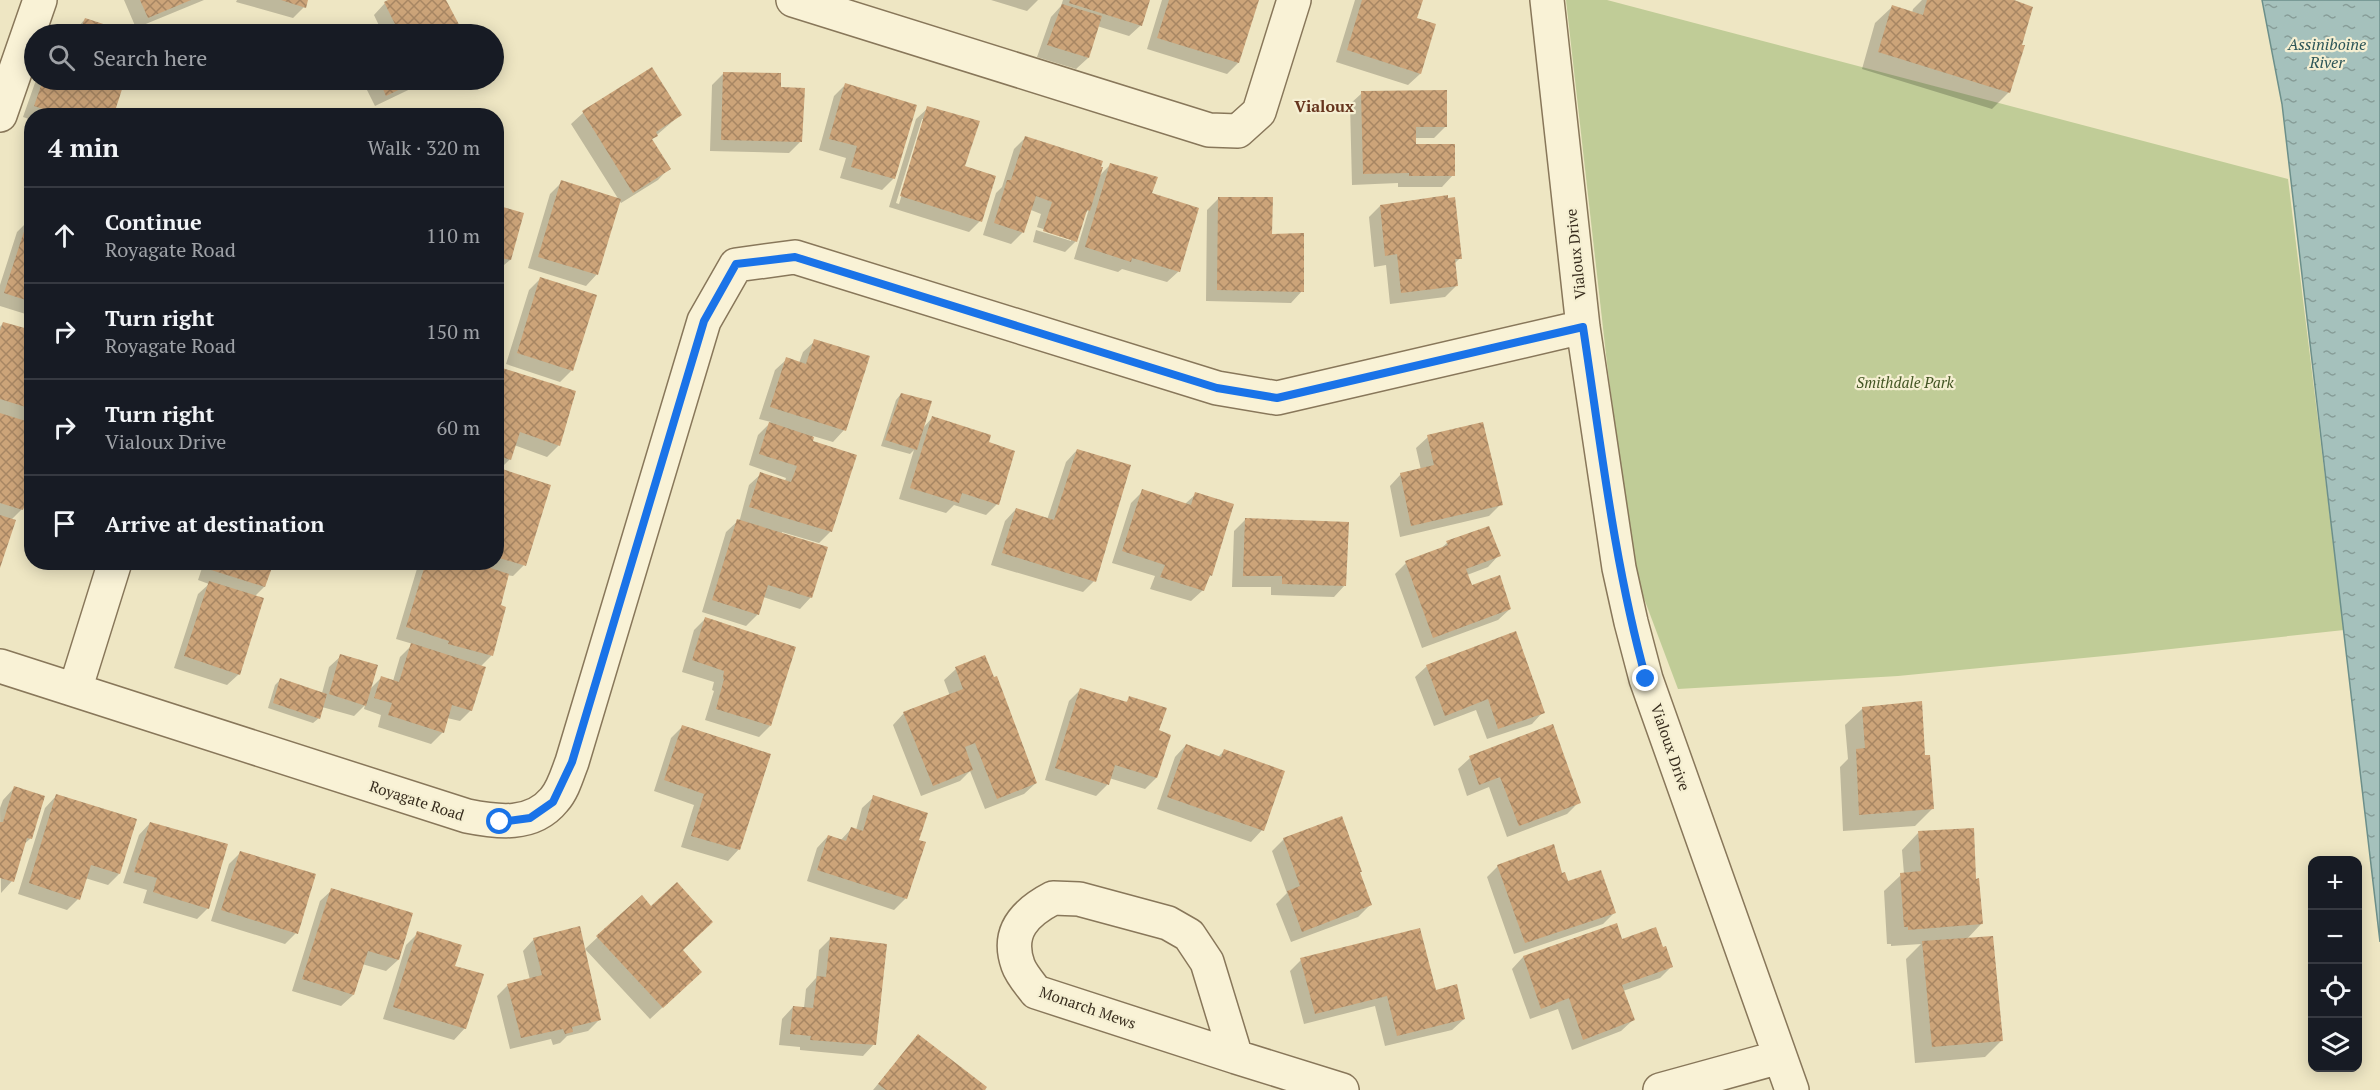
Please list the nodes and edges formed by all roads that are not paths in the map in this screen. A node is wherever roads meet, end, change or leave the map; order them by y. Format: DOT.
graph roads {
  1 [pos="40,0"];
  2 [pos="793,0"];
  3 [pos="1294,0"];
  4 [pos="1547,0"];
  5 [pos="32,24"];
  6 [pos="24,46"];
  7 [pos="0,116"];
  8 [pos="1583,327"];
  9 [pos="112,570"];
  10 [pos="0,666"];
  11 [pos="75,690"];
  12 [pos="1236,1057"];
  13 [pos="1780,1057"];
  14 [pos="1342,1090"];
  15 [pos="1660,1090"];
  16 [pos="1792,1090"];
  1 -- 5 [label="street"];
  2 -- 3 [label="street"];
  4 -- 8 [label="street, Vialoux Drive"];
  6 -- 7 [label="street"];
  8 -- 11 [label="street, Royagate Road"];
  8 -- 13 [label="street, Vialoux Drive"];
  9 -- 11 [label="street"];
  10 -- 11 [label="street, Royagate Road"];
  12 -- 12 [label="street, Monarch Mews"];
  12 -- 14 [label="street, Monarch Mews"];
  13 -- 15 [label="street"];
  13 -- 16 [label="street, Vialoux Drive"];
}
